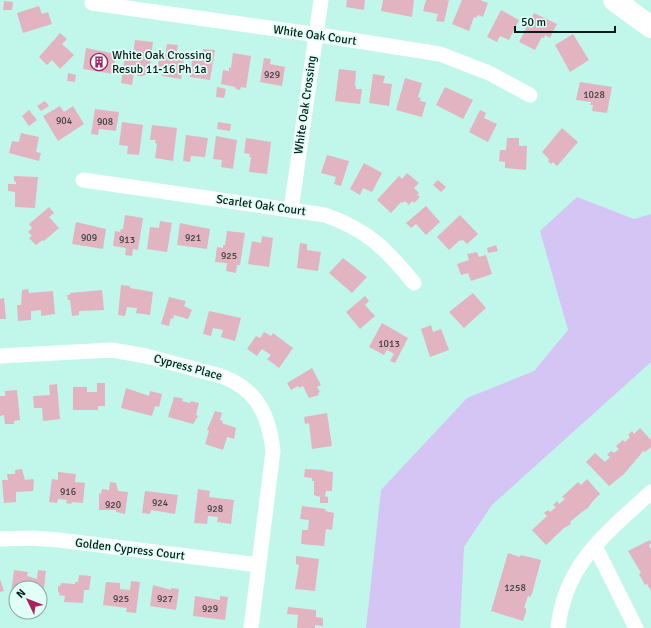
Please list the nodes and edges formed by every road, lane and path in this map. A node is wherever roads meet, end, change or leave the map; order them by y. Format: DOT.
graph roads {
  1 [pos="321,0"];
  2 [pos="614,0"];
  3 [pos="92,3"];
  4 [pos="651,27"];
  5 [pos="316,35"];
  6 [pos="530,95"];
  7 [pos="83,180"];
  8 [pos="291,210"];
  9 [pos="414,283"];
  10 [pos="0,356"];
  11 [pos="651,492"];
  12 [pos="0,538"];
  13 [pos="595,546"];
  14 [pos="259,565"];
  15 [pos="251,628"];
  16 [pos="558,628"];
  17 [pos="636,628"];
  1 -- 5 [label="street, White Oak Crossing"];
  2 -- 4 [label="street"];
  3 -- 5 [label="street, White Oak Court"];
  5 -- 6 [label="street, White Oak Court"];
  5 -- 8 [label="street, White Oak Crossing"];
  7 -- 8 [label="street, Scarlet Oak Court"];
  8 -- 9 [label="street, Scarlet Oak Court"];
  10 -- 14 [label="street, Cypress Place"];
  11 -- 13 [label="street"];
  12 -- 14 [label="street, Golden Cypress Court"];
  13 -- 16 [label="street"];
  13 -- 17 [label="street"];
  14 -- 15 [label="street, Cypress Place"];
}
